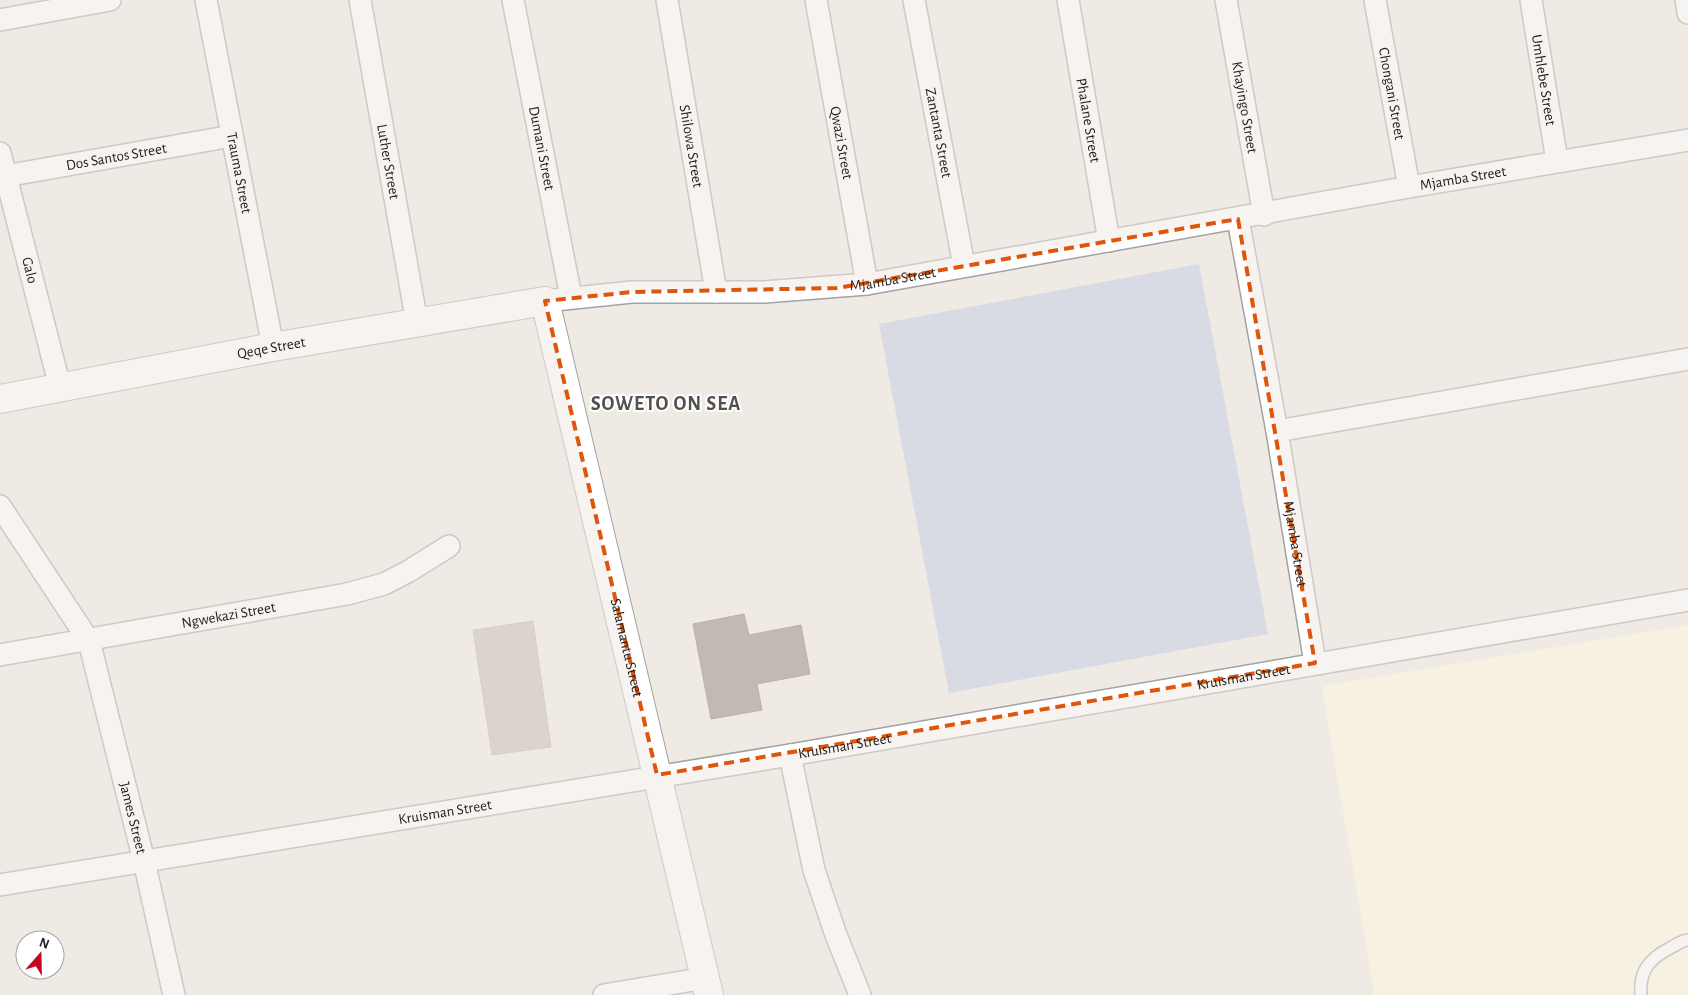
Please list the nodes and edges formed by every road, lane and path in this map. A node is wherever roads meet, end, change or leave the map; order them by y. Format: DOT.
graph roads {
  1 [pos="110,0"];
  2 [pos="206,0"];
  3 [pos="360,0"];
  4 [pos="513,0"];
  5 [pos="667,0"];
  6 [pos="816,0"];
  7 [pos="914,0"];
  8 [pos="1068,0"];
  9 [pos="1226,0"];
  10 [pos="1375,0"];
  11 [pos="1531,0"];
  12 [pos="1686,0"];
  13 [pos="1688,12"];
  14 [pos="0,20"];
  15 [pos="232,136"];
  16 [pos="1688,140"];
  17 [pos="0,153"];
  18 [pos="1557,161"];
  19 [pos="4,177"];
  20 [pos="1408,187"];
  21 [pos="1264,215"];
  22 [pos="1238,219"];
  23 [pos="1109,240"];
  24 [pos="964,266"];
  25 [pos="867,284"];
  26 [pos="716,292"];
  27 [pos="558,299"];
  28 [pos="417,322"];
  29 [pos="273,347"];
  30 [pos="1688,359"];
  31 [pos="60,387"];
  32 [pos="0,399"];
  33 [pos="1277,430"];
  34 [pos="0,506"];
  35 [pos="449,546"];
  36 [pos="1688,600"];
  37 [pos="89,641"];
  38 [pos="0,655"];
  39 [pos="1315,663"];
  40 [pos="790,755"];
  41 [pos="656,776"];
  42 [pos="144,861"];
  43 [pos="0,885"];
  44 [pos="1688,940"];
  45 [pos="707,986"];
  46 [pos="174,995"];
  47 [pos="604,995"];
  48 [pos="860,995"];
  49 [pos="1641,995"];
  1 -- 14 [label="street"];
  2 -- 15 [label="street, Trauma Street"];
  3 -- 28 [label="street, Luther Street"];
  4 -- 27 [label="street, Dumani Street"];
  5 -- 26 [label="street, Shilowa Street"];
  6 -- 25 [label="street, Qwazi Street"];
  7 -- 24 [label="street, Zantanta Street"];
  8 -- 23 [label="street, Phalane Street"];
  9 -- 21 [label="street, Khayingo Street"];
  10 -- 20 [label="street, Chongani Street"];
  11 -- 18 [label="street, Umhlebe Street"];
  12 -- 13 [label="street"];
  15 -- 19 [label="street, Dos Santos Street"];
  15 -- 29 [label="street, Trauma Street"];
  16 -- 18 [label="street, Mjamba Street"];
  17 -- 19 [label="street, Galo"];
  18 -- 20 [label="street, Mjamba Street"];
  19 -- 31 [label="street, Galo"];
  20 -- 21 [label="street, Mjamba Street"];
  21 -- 22 [label="street, Mjamba Street"];
  22 -- 23 [label="street, Mjamba Street"];
  22 -- 33 [label="street, Mjamba Street"];
  23 -- 24 [label="street, Mjamba Street"];
  24 -- 25 [label="street, Mjamba Street"];
  25 -- 26 [label="street, Mjamba Street"];
  26 -- 27 [label="street, Mjamba Street"];
  27 -- 28 [label="street, Qeqe Street"];
  27 -- 41 [label="street, Salamantu Street"];
  28 -- 29 [label="street, Qeqe Street"];
  29 -- 31 [label="street, Qeqe Street"];
  30 -- 33 [label="street"];
  31 -- 32 [label="street, Qeqe Street"];
  33 -- 39 [label="street, Mjamba Street"];
  34 -- 37 [label="street, James Street"];
  35 -- 37 [label="street, Ngwekazi Street"];
  36 -- 39 [label="street, Kruisman Street"];
  37 -- 38 [label="street, Ngwekazi Street"];
  37 -- 42 [label="street, James Street"];
  39 -- 40 [label="street, Kruisman Street"];
  40 -- 41 [label="street, Kruisman Street"];
  40 -- 48 [label="street"];
  41 -- 42 [label="street, Kruisman Street"];
  41 -- 45 [label="street, Salamantu Street"];
  42 -- 43 [label="street, Kruisman Street"];
  42 -- 46 [label="street, James Street"];
  44 -- 49 [label="lane"];
  45 -- 47 [label="street"];
}
